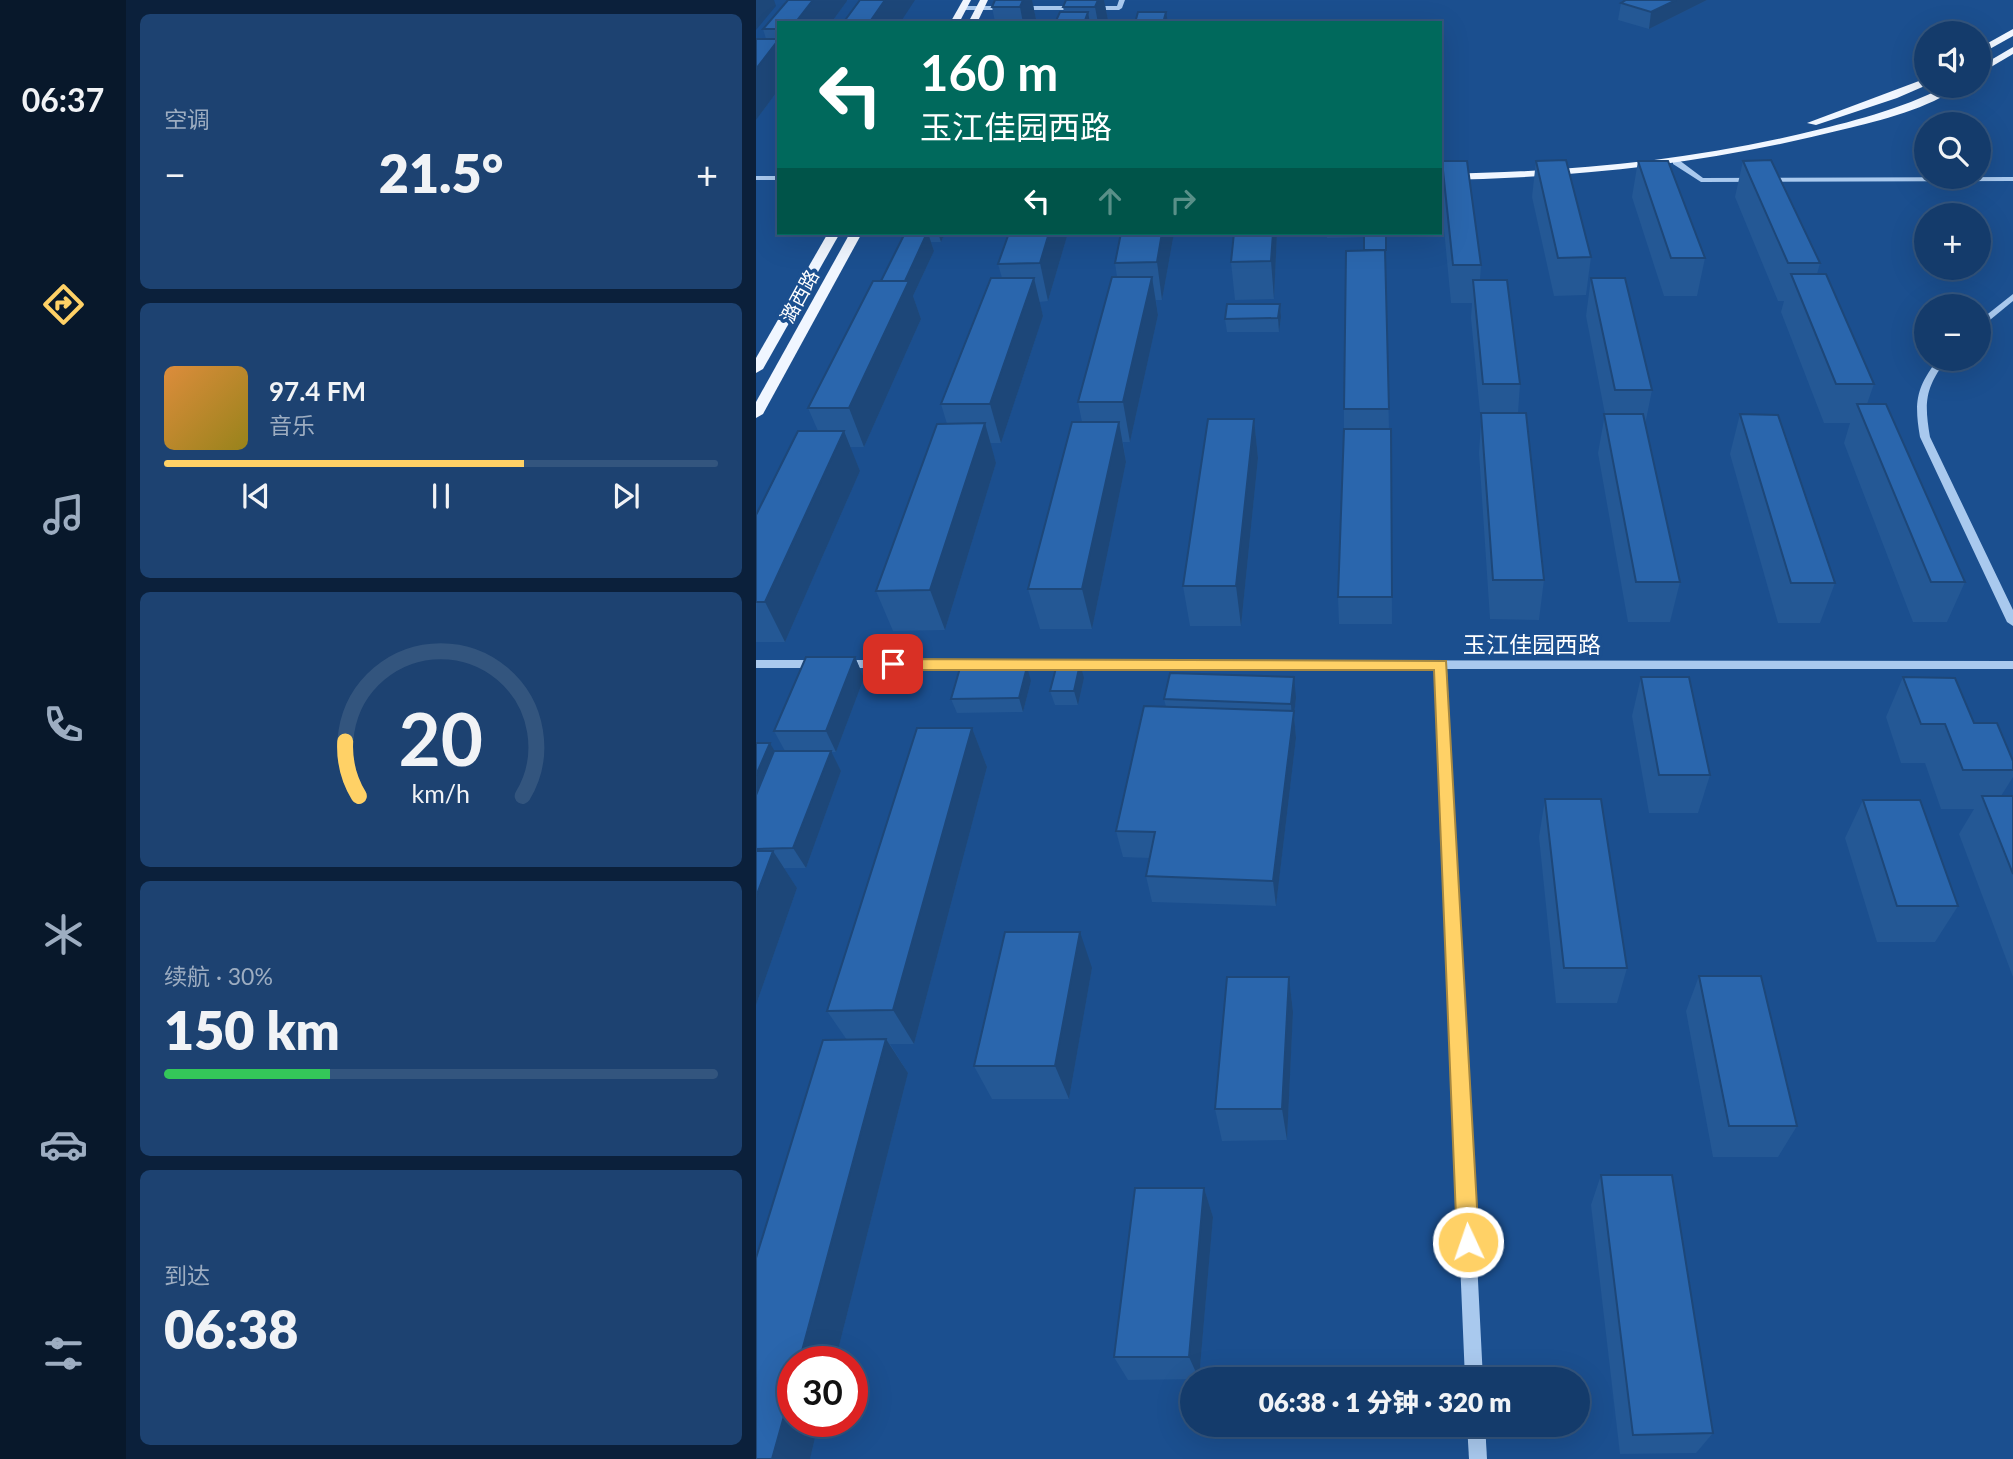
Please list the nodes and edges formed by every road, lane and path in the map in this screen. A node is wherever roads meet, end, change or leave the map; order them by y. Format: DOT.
graph roads {
  1 [pos="1122,0"];
  2 [pos="965,4"];
  3 [pos="982,4"];
  4 [pos="955,21"];
  5 [pos="973,21"];
  6 [pos="2013,32"];
  7 [pos="1991,45"];
  8 [pos="2013,50"];
  9 [pos="1991,64"];
  10 [pos="1914,86"];
  11 [pos="1928,98"];
  12 [pos="1676,162"];
  13 [pos="1442,168"];
  14 [pos="1442,177"];
  15 [pos="756,178"];
  16 [pos="777,178"];
  17 [pos="2013,179"];
  18 [pos="833,235"];
  19 [pos="855,235"];
  20 [pos="2013,297"];
  21 [pos="1991,316"];
  22 [pos="756,369"];
  23 [pos="1933,371"];
  24 [pos="756,414"];
  25 [pos="2013,622"];
  26 [pos="756,664"];
  27 [pos="1441,665"];
  28 [pos="2013,665"];
  29 [pos="1473,1367"];
  30 [pos="1477,1437"];
  31 [pos="1478,1459"];
  1 -- 3 [label="street"];
  2 -- 3 [label="street"];
  2 -- 4 [label="main road"];
  3 -- 5 [label="main road"];
  6 -- 7 [label="main road"];
  8 -- 9 [label="main road"];
  10 -- 13 [label="main road"];
  11 -- 12 [label="main road"];
  12 -- 14 [label="main road"];
  12 -- 17 [label="street"];
  15 -- 16 [label="street"];
  18 -- 22 [label="main road, 潞西路"];
  19 -- 24 [label="main road, 潞西路"];
  20 -- 21 [label="street"];
  23 -- 25 [label="street"];
  26 -- 27 [label="street, 玉江佳园西路"];
  27 -- 28 [label="street, 玉江佳园西路"];
  27 -- 29 [label="street"];
  30 -- 31 [label="street"];
}
